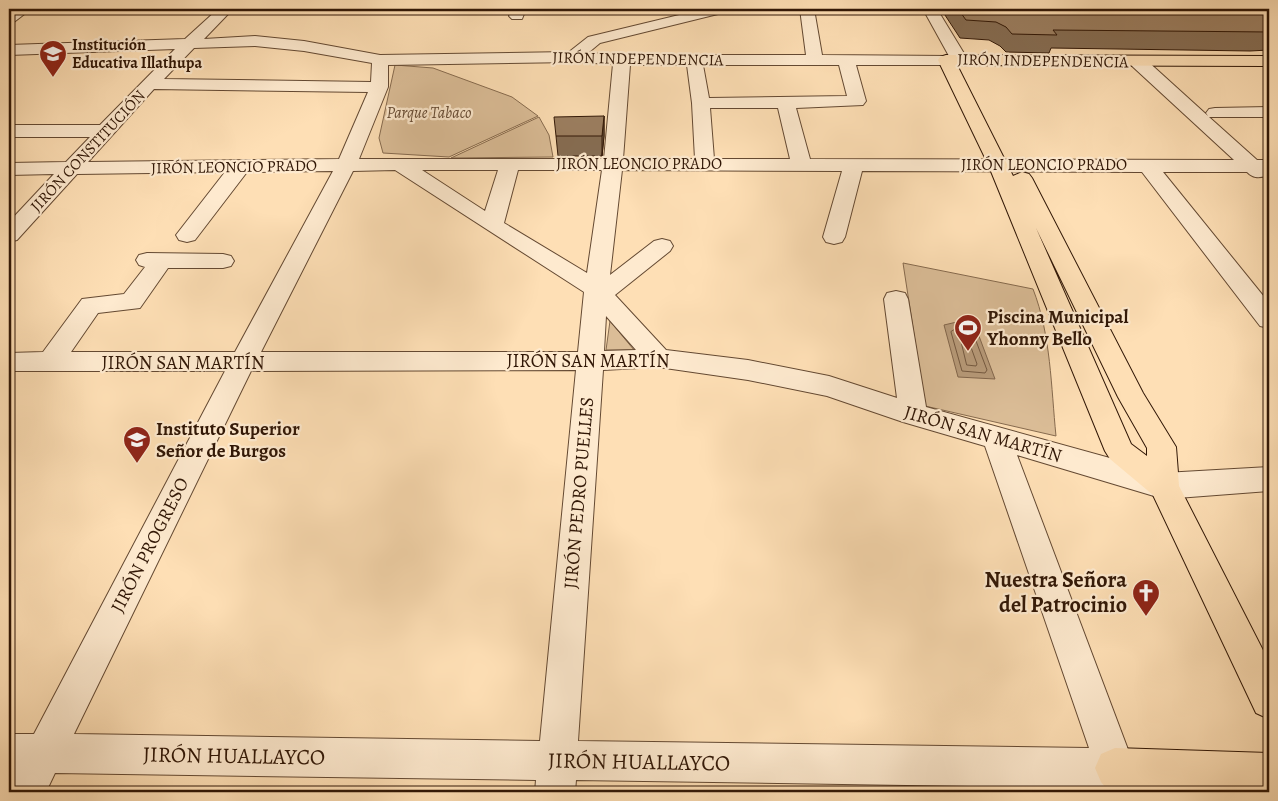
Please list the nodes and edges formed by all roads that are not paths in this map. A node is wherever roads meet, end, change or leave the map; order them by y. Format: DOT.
graph roads {
  1 [pos="24,9"];
  2 [pos="721,9"];
  3 [pos="807,9"];
  4 [pos="916,9"];
  5 [pos="930,9"];
  6 [pos="227,13"];
  7 [pos="9,19"];
  8 [pos="254,26"];
  9 [pos="188,45"];
  10 [pos="9,50"];
  11 [pos="349,54"];
  12 [pos="573,57"];
  13 [pos="380,60"];
  14 [pos="622,60"];
  15 [pos="694,60"];
  16 [pos="815,60"];
  17 [pos="846,60"];
  18 [pos="953,60"];
  19 [pos="1138,62"];
  20 [pos="1158,62"];
  21 [pos="1269,62"];
  22 [pos="150,84"];
  23 [pos="380,87"];
  24 [pos="701,103"];
  25 [pos="786,103"];
  26 [pos="1269,112"];
  27 [pos="1215,113"];
  28 [pos="9,131"];
  29 [pos="107,131"];
  30 [pos="399,164"];
  31 [pos="614,164"];
  32 [pos="705,164"];
  33 [pos="801,164"];
  34 [pos="1006,164"];
  35 [pos="346,165"];
  36 [pos="509,165"];
  37 [pos="854,165"];
  38 [pos="1264,165"];
  39 [pos="1148,166"];
  40 [pos="240,167"];
  41 [pos="9,169"];
  42 [pos="72,169"];
  43 [pos="1269,182"];
  44 [pos="18,216"];
  45 [pos="492,225"];
  46 [pos="9,235"];
  47 [pos="187,235"];
  48 [pos="834,237"];
  49 [pos="662,246"];
  50 [pos="223,260"];
  51 [pos="599,291"];
  52 [pos="896,299"];
  53 [pos="1269,320"];
  54 [pos="658,358"];
  55 [pos="590,361"];
  56 [pos="9,362"];
  57 [pos="50,362"];
  58 [pos="242,363"];
  59 [pos="913,414"];
  60 [pos="996,437"];
  61 [pos="1269,479"];
  62 [pos="1164,486"];
  63 [pos="1269,700"];
  64 [pos="26,754"];
  65 [pos="1269,773"];
  66 [pos="557,776"];
  67 [pos="1125,784"];
  68 [pos="25,792"];
  1 -- 7 [label="street"];
  2 -- 12 [label="street"];
  3 -- 16 [label="street"];
  4 -- 18 [label="street"];
  5 -- 18 [label="street"];
  6 -- 9 [label="street, JIRÓN CONSTITUCIÓN"];
  8 -- 11 [label="street"];
  9 -- 10 [label="street, JIRÓN INDEPENDENCIA"];
  9 -- 11 [label="street, JIRÓN INDEPENDENCIA"];
  9 -- 22 [label="street, JIRÓN CONSTITUCIÓN"];
  11 -- 13 [label="street, JIRÓN INDEPENDENCIA"];
  12 -- 13 [label="street, JIRÓN INDEPENDENCIA"];
  12 -- 14 [label="street, JIRÓN INDEPENDENCIA"];
  13 -- 23 [label="street"];
  14 -- 15 [label="street, JIRÓN INDEPENDENCIA"];
  14 -- 31 [label="street, JIRÓN PEDRO PUELLES"];
  15 -- 16 [label="street, JIRÓN INDEPENDENCIA"];
  15 -- 24 [label="street"];
  16 -- 17 [label="street, JIRÓN INDEPENDENCIA"];
  17 -- 18 [label="street, JIRÓN INDEPENDENCIA"];
  17 -- 25 [label="street"];
  18 -- 19 [label="main road, JIRÓN INDEPENDENCIA"];
  18 -- 34 [label="main road"];
  19 -- 20 [label="main road, JIRÓN INDEPENDENCIA"];
  19 -- 38 [label="street"];
  20 -- 21 [label="main road, JIRÓN INDEPENDENCIA"];
  20 -- 27 [label="street"];
  22 -- 23 [label="street"];
  22 -- 29 [label="street, JIRÓN CONSTITUCIÓN"];
  23 -- 35 [label="street, JIRÓN PROGRESO"];
  24 -- 25 [label="street"];
  24 -- 32 [label="street"];
  25 -- 33 [label="street"];
  26 -- 27 [label="street"];
  27 -- 38 [label="street"];
  28 -- 29 [label="street"];
  29 -- 42 [label="street, JIRÓN CONSTITUCIÓN"];
  30 -- 35 [label="street, JIRÓN LEONCIO PRADO"];
  30 -- 36 [label="street, JIRÓN LEONCIO PRADO"];
  30 -- 45 [label="street"];
  31 -- 32 [label="street, JIRÓN LEONCIO PRADO"];
  31 -- 36 [label="street, JIRÓN LEONCIO PRADO"];
  31 -- 51 [label="street, JIRÓN PEDRO PUELLES"];
  32 -- 33 [label="street, JIRÓN LEONCIO PRADO"];
  33 -- 37 [label="street, JIRÓN LEONCIO PRADO"];
  34 -- 37 [label="street, JIRÓN LEONCIO PRADO"];
  34 -- 39 [label="street, JIRÓN LEONCIO PRADO"];
  34 -- 62 [label="main road"];
  34 -- 62 [label="main road"];
  35 -- 40 [label="street, JIRÓN LEONCIO PRADO"];
  35 -- 58 [label="street, JIRÓN PROGRESO"];
  36 -- 45 [label="street"];
  37 -- 48 [label="street"];
  38 -- 39 [label="street, JIRÓN LEONCIO PRADO"];
  38 -- 43 [label="street"];
  39 -- 53 [label="street"];
  40 -- 42 [label="street, JIRÓN LEONCIO PRADO"];
  40 -- 47 [label="street"];
  41 -- 42 [label="street, JIRÓN LEONCIO PRADO"];
  42 -- 44 [label="street, JIRÓN CONSTITUCIÓN"];
  44 -- 46 [label="street, JIRÓN CONSTITUCIÓN"];
  45 -- 51 [label="street"];
  49 -- 51 [label="street"];
  50 -- 57 [label="street"];
  51 -- 54 [label="street"];
  51 -- 55 [label="street, JIRÓN PEDRO PUELLES"];
  52 -- 59 [label="street"];
  54 -- 55 [label="street, JIRÓN SAN MARTÍN"];
  54 -- 59 [label="street, JIRÓN SAN MARTÍN"];
  55 -- 58 [label="street, JIRÓN SAN MARTÍN"];
  55 -- 66 [label="street, JIRÓN PEDRO PUELLES"];
  56 -- 57 [label="street, JIRÓN SAN MARTÍN"];
  57 -- 58 [label="street, JIRÓN SAN MARTÍN"];
  58 -- 64 [label="street, JIRÓN PROGRESO"];
  59 -- 60 [label="street, JIRÓN SAN MARTÍN"];
  60 -- 62 [label="street, JIRÓN SAN MARTÍN"];
  60 -- 67 [label="street"];
  61 -- 62 [label="street, JIRÓN SAN MARTÍN"];
  62 -- 63 [label="main road"];
  64 -- 66 [label="street, JIRÓN HUALLAYCO"];
  64 -- 68 [label="street, JIRÓN PROGRESO"];
  65 -- 67 [label="main road, JIRÓN HUALLAYCO"];
  66 -- 67 [label="street, JIRÓN HUALLAYCO"];
}
